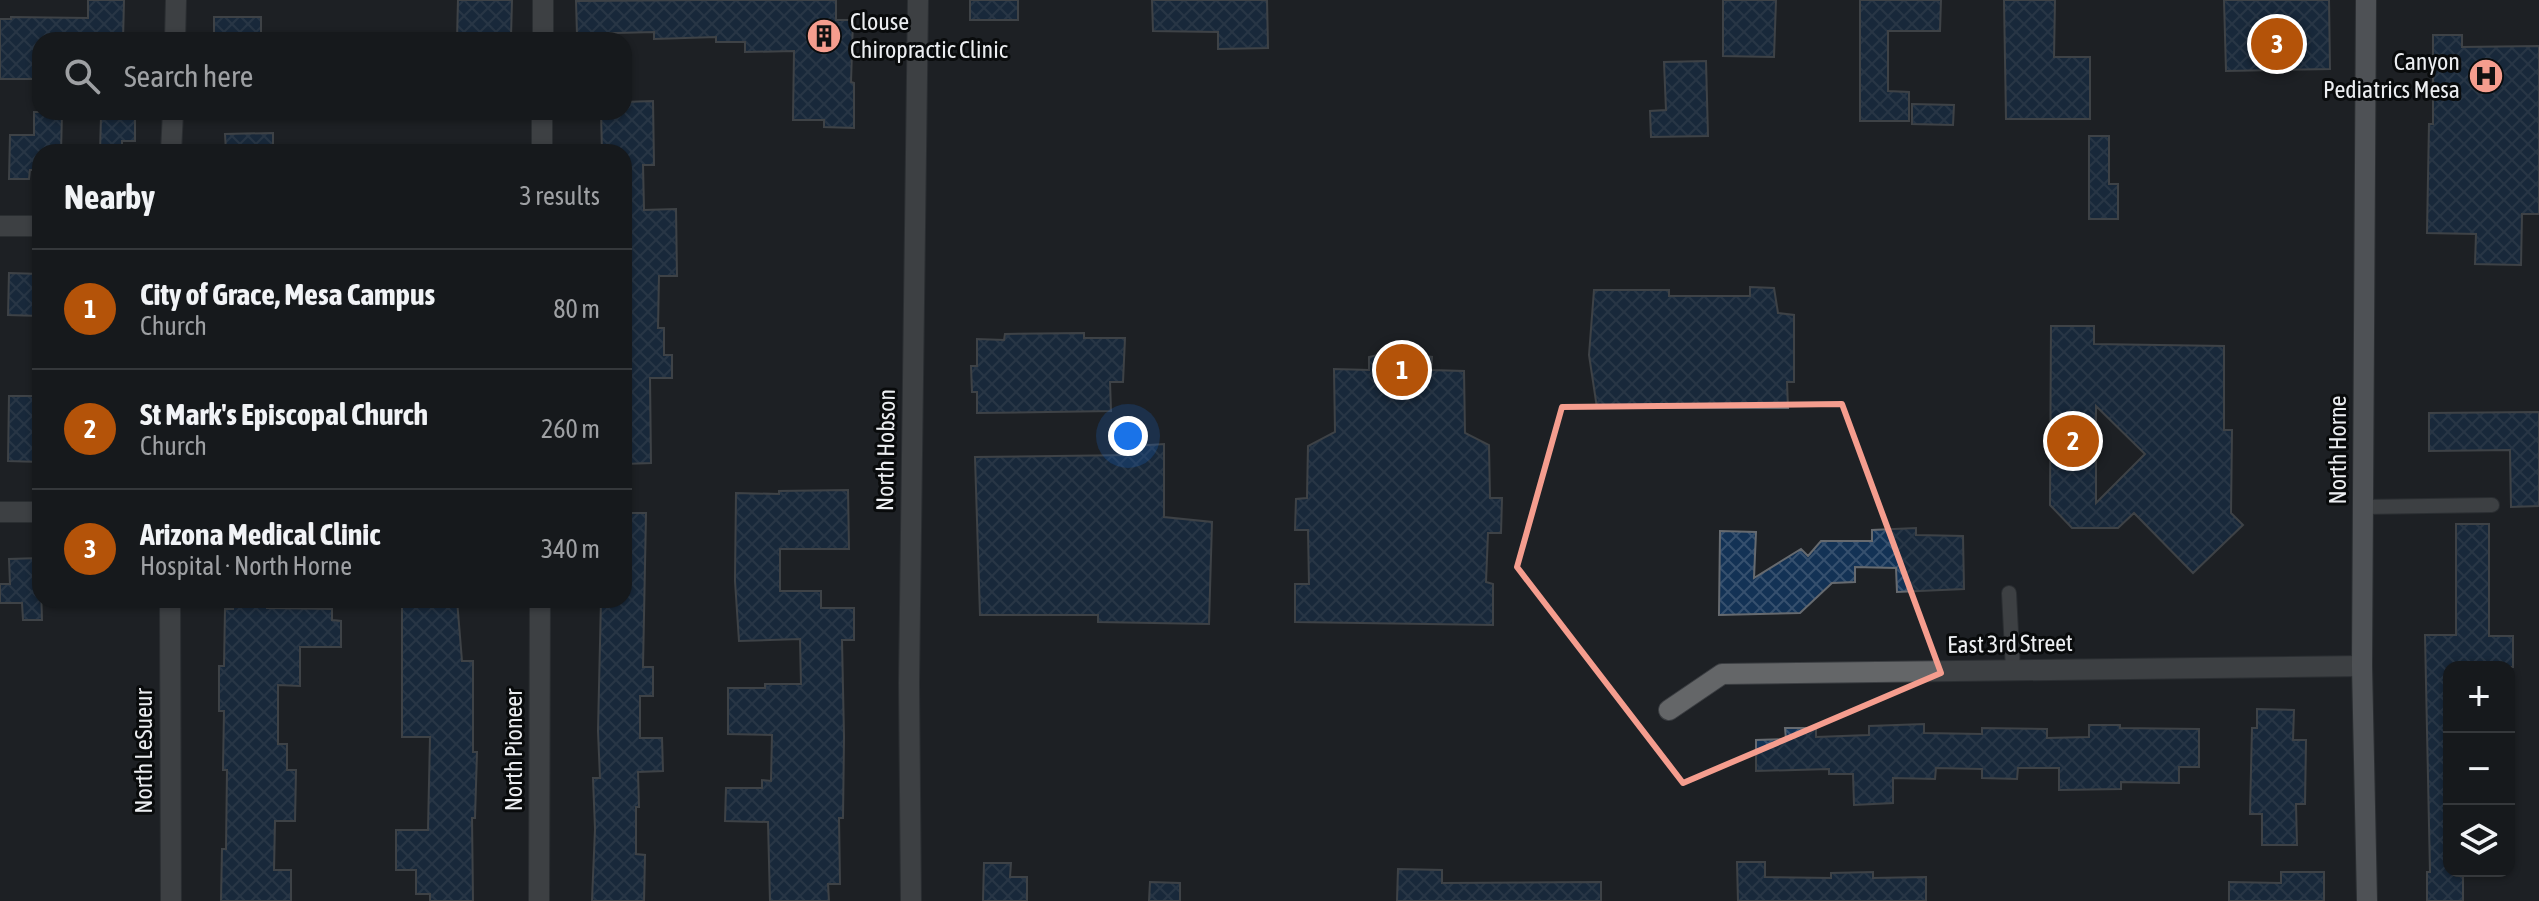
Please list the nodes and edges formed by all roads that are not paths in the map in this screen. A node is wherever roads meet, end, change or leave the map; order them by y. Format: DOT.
graph roads {
  1 [pos="176,0"];
  2 [pos="543,0"];
  3 [pos="918,0"];
  4 [pos="2366,0"];
  5 [pos="175,32"];
  6 [pos="543,32"];
  7 [pos="173,120"];
  8 [pos="542,120"];
  9 [pos="171,144"];
  10 [pos="542,144"];
  11 [pos="0,226"];
  12 [pos="32,226"];
  13 [pos="2492,505"];
  14 [pos="2363,507"];
  15 [pos="0,512"];
  16 [pos="32,512"];
  17 [pos="2009,593"];
  18 [pos="170,608"];
  19 [pos="540,608"];
  20 [pos="2362,666"];
  21 [pos="2013,670"];
  22 [pos="1669,710"];
  23 [pos="171,901"];
  24 [pos="539,901"];
  25 [pos="911,901"];
  26 [pos="2367,901"];
  1 -- 5 [label="street"];
  2 -- 6 [label="street"];
  3 -- 25 [label="street, North Hobson"];
  4 -- 14 [label="street, North Horne"];
  7 -- 9 [label="street"];
  8 -- 10 [label="street"];
  11 -- 12 [label="street"];
  13 -- 14 [label="lane"];
  14 -- 20 [label="street, North Horne"];
  15 -- 16 [label="street"];
  17 -- 21 [label="lane"];
  18 -- 23 [label="street, North LeSueur"];
  19 -- 24 [label="street, North Pioneer"];
  20 -- 21 [label="street, East 3rd Street"];
  20 -- 26 [label="street, North Horne"];
  21 -- 22 [label="street, East 3rd Street"];
}
